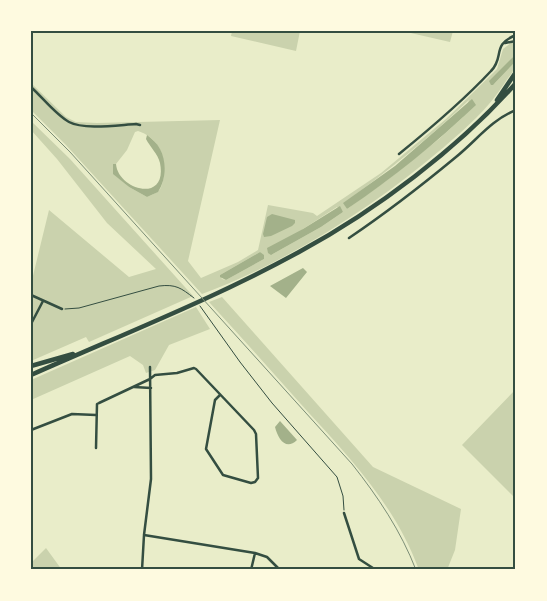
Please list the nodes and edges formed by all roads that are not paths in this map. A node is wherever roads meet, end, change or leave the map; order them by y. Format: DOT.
graph roads {
  1 [pos="516,35"];
  2 [pos="516,41"];
  3 [pos="503,43"];
  4 [pos="516,72"];
  5 [pos="516,83"];
  6 [pos="31,87"];
  7 [pos="494,105"];
  8 [pos="516,110"];
  9 [pos="140,125"];
  10 [pos="399,154"];
  11 [pos="349,238"];
  12 [pos="31,295"];
  13 [pos="43,301"];
  14 [pos="62,309"];
  15 [pos="31,324"];
  16 [pos="86,350"];
  17 [pos="31,366"];
  18 [pos="150,367"];
  19 [pos="31,375"];
  20 [pos="150,379"];
  21 [pos="133,387"];
  22 [pos="150,388"];
  23 [pos="220,394"];
  24 [pos="96,415"];
  25 [pos="31,430"];
  26 [pos="96,448"];
  27 [pos="344,513"];
  28 [pos="144,535"];
  29 [pos="255,553"];
  30 [pos="142,570"];
  31 [pos="251,570"];
  32 [pos="280,570"];
  33 [pos="376,570"];
  1 -- 3 [label="street"];
  2 -- 3 [label="street"];
  3 -- 10 [label="street"];
  4 -- 7 [label="highway"];
  5 -- 7 [label="highway"];
  6 -- 9 [label="street"];
  7 -- 16 [label="highway"];
  8 -- 11 [label="street"];
  12 -- 13 [label="street"];
  13 -- 14 [label="street"];
  13 -- 15 [label="street"];
  16 -- 17 [label="highway"];
  16 -- 19 [label="highway"];
  18 -- 20 [label="street"];
  20 -- 21 [label="street"];
  20 -- 22 [label="street"];
  20 -- 23 [label="street"];
  21 -- 22 [label="street"];
  21 -- 24 [label="street"];
  22 -- 28 [label="street"];
  23 -- 23 [label="street"];
  24 -- 25 [label="street"];
  24 -- 26 [label="street"];
  27 -- 33 [label="street"];
  28 -- 29 [label="street"];
  28 -- 30 [label="street"];
  29 -- 31 [label="street"];
  29 -- 32 [label="street"];
}
